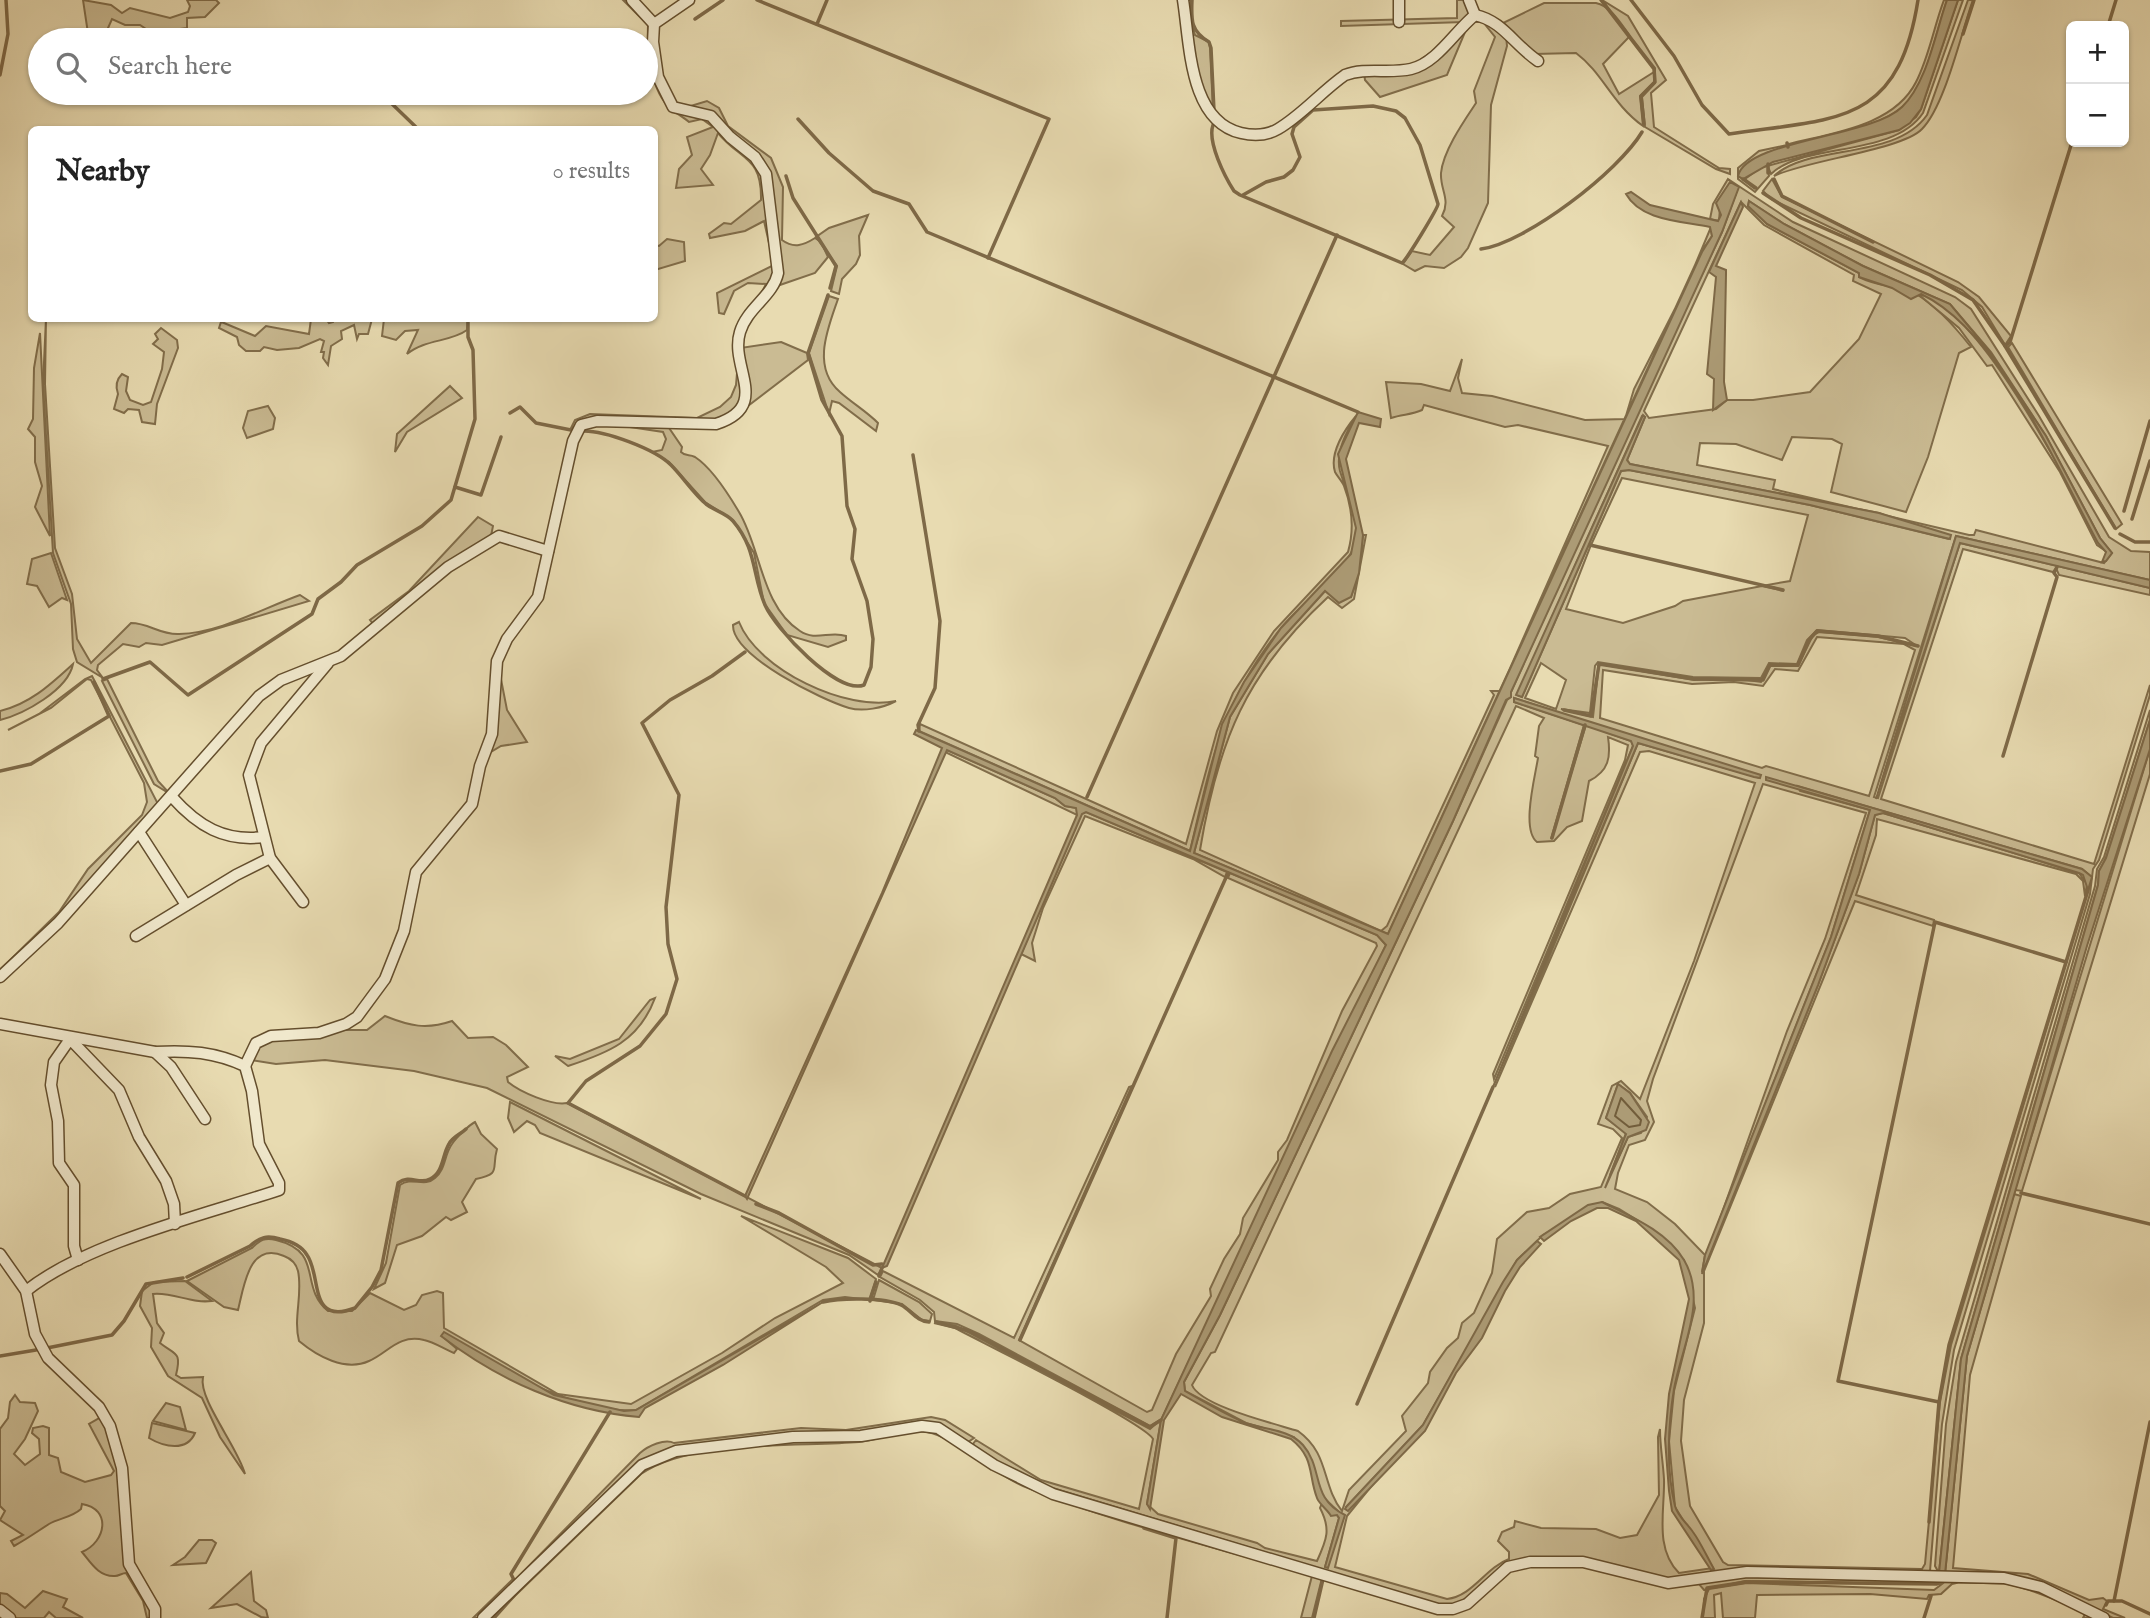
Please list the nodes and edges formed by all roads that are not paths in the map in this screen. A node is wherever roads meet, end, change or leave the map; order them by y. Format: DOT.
graph roads {
  1 [pos="632,0"];
  2 [pos="689,0"];
  3 [pos="1183,0"];
  4 [pos="1399,0"];
  5 [pos="1469,0"];
  6 [pos="1475,15"];
  7 [pos="1399,22"];
  8 [pos="654,24"];
  9 [pos="654,28"];
  10 [pos="1538,61"];
  11 [pos="658,71"];
  12 [pos="548,551"];
  13 [pos="330,661"];
  14 [pos="172,797"];
  15 [pos="139,832"];
  16 [pos="264,837"];
  17 [pos="270,858"];
  18 [pos="303,902"];
  19 [pos="186,905"];
  20 [pos="136,936"];
  21 [pos="0,977"];
  22 [pos="0,1024"];
  23 [pos="70,1039"];
  24 [pos="155,1052"];
  25 [pos="245,1066"];
  26 [pos="205,1119"];
  27 [pos="175,1224"];
  28 [pos="0,1254"];
  29 [pos="78,1260"];
  30 [pos="26,1292"];
  31 [pos="0,1610"];
  32 [pos="10,1618"];
  33 [pos="155,1618"];
  34 [pos="483,1618"];
  35 [pos="2104,1618"];
  1 -- 8 [label="street"];
  2 -- 8 [label="street"];
  3 -- 6 [label="street"];
  4 -- 7 [label="street"];
  5 -- 6 [label="street"];
  6 -- 10 [label="street"];
  8 -- 9 [label="street"];
  11 -- 12 [label="street"];
  12 -- 13 [label="street"];
  12 -- 25 [label="street"];
  13 -- 14 [label="street"];
  13 -- 16 [label="street"];
  14 -- 15 [label="street"];
  14 -- 16 [label="street"];
  15 -- 19 [label="street"];
  15 -- 21 [label="street"];
  16 -- 17 [label="street"];
  17 -- 18 [label="street"];
  17 -- 19 [label="street"];
  19 -- 20 [label="street"];
  22 -- 23 [label="street"];
  23 -- 24 [label="street"];
  23 -- 27 [label="street"];
  23 -- 29 [label="street"];
  24 -- 25 [label="street"];
  24 -- 26 [label="street"];
  25 -- 27 [label="street"];
  27 -- 29 [label="street"];
  28 -- 30 [label="street"];
  29 -- 30 [label="street"];
  30 -- 33 [label="street"];
  31 -- 32 [label="street"];
  34 -- 35 [label="street"];
}
